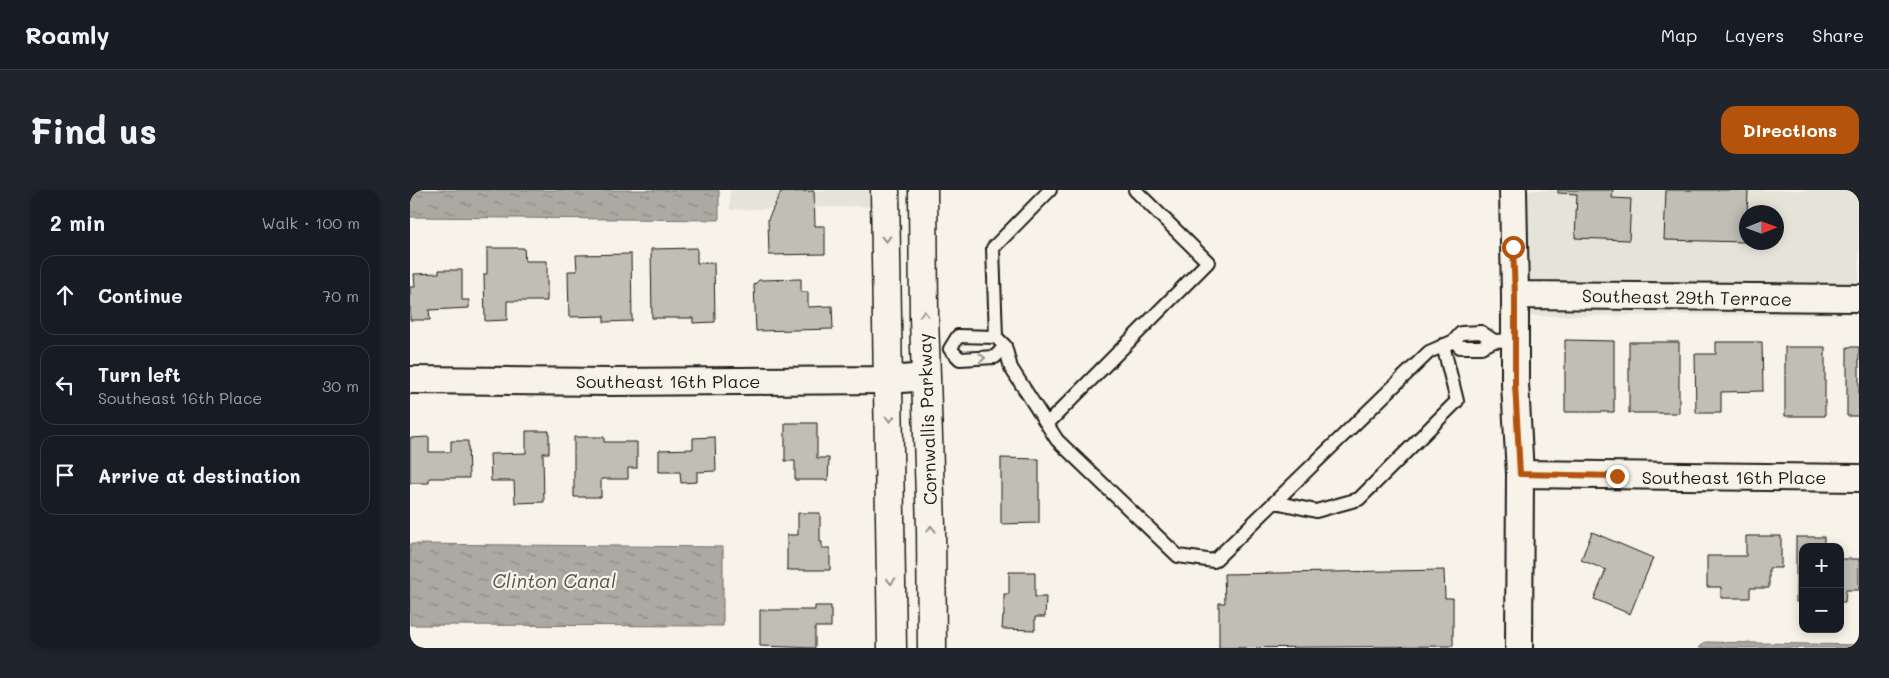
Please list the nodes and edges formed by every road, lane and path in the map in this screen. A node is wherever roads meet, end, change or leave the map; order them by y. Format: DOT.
graph roads {
  1 [pos="885,190"];
  2 [pos="923,190"];
  3 [pos="1050,190"];
  4 [pos="1135,190"];
  5 [pos="1513,190"];
  6 [pos="1515,295"];
  7 [pos="1859,298"];
  8 [pos="1504,340"];
  9 [pos="1001,341"];
  10 [pos="1448,343"];
  11 [pos="938,349"];
  12 [pos="926,377"];
  13 [pos="410,380"];
  14 [pos="889,380"];
  15 [pos="1047,424"];
  16 [pos="1520,474"];
  17 [pos="1859,478"];
  18 [pos="1275,502"];
  19 [pos="892,648"];
  20 [pos="932,648"];
  21 [pos="1519,648"];
  1 -- 14 [label="street, Cornwallis Parkway, one-way"];
  11 -- 2 [label="street, Cornwallis Parkway, one-way"];
  3 -- 9 [label="lane"];
  4 -- 15 [label="lane"];
  5 -- 6 [label="street"];
  6 -- 7 [label="street, Southeast 29th Terrace"];
  6 -- 8 [label="street"];
  8 -- 10 [label="lane"];
  8 -- 16 [label="street"];
  9 -- 11 [label="lane"];
  11 -- 9 [label="lane, one-way"];
  9 -- 15 [label="lane"];
  10 -- 18 [label="lane"];
  10 -- 18 [label="lane"];
  11 -- 12 [label="street, Cornwallis Parkway"];
  12 -- 14 [label="street, Southeast 16th Place"];
  20 -- 12 [label="street, Cornwallis Parkway, one-way"];
  13 -- 14 [label="street, Southeast 16th Place"];
  14 -- 19 [label="street, Cornwallis Parkway, one-way"];
  15 -- 18 [label="lane"];
  16 -- 17 [label="street, Southeast 16th Place"];
  16 -- 21 [label="street"];
}
